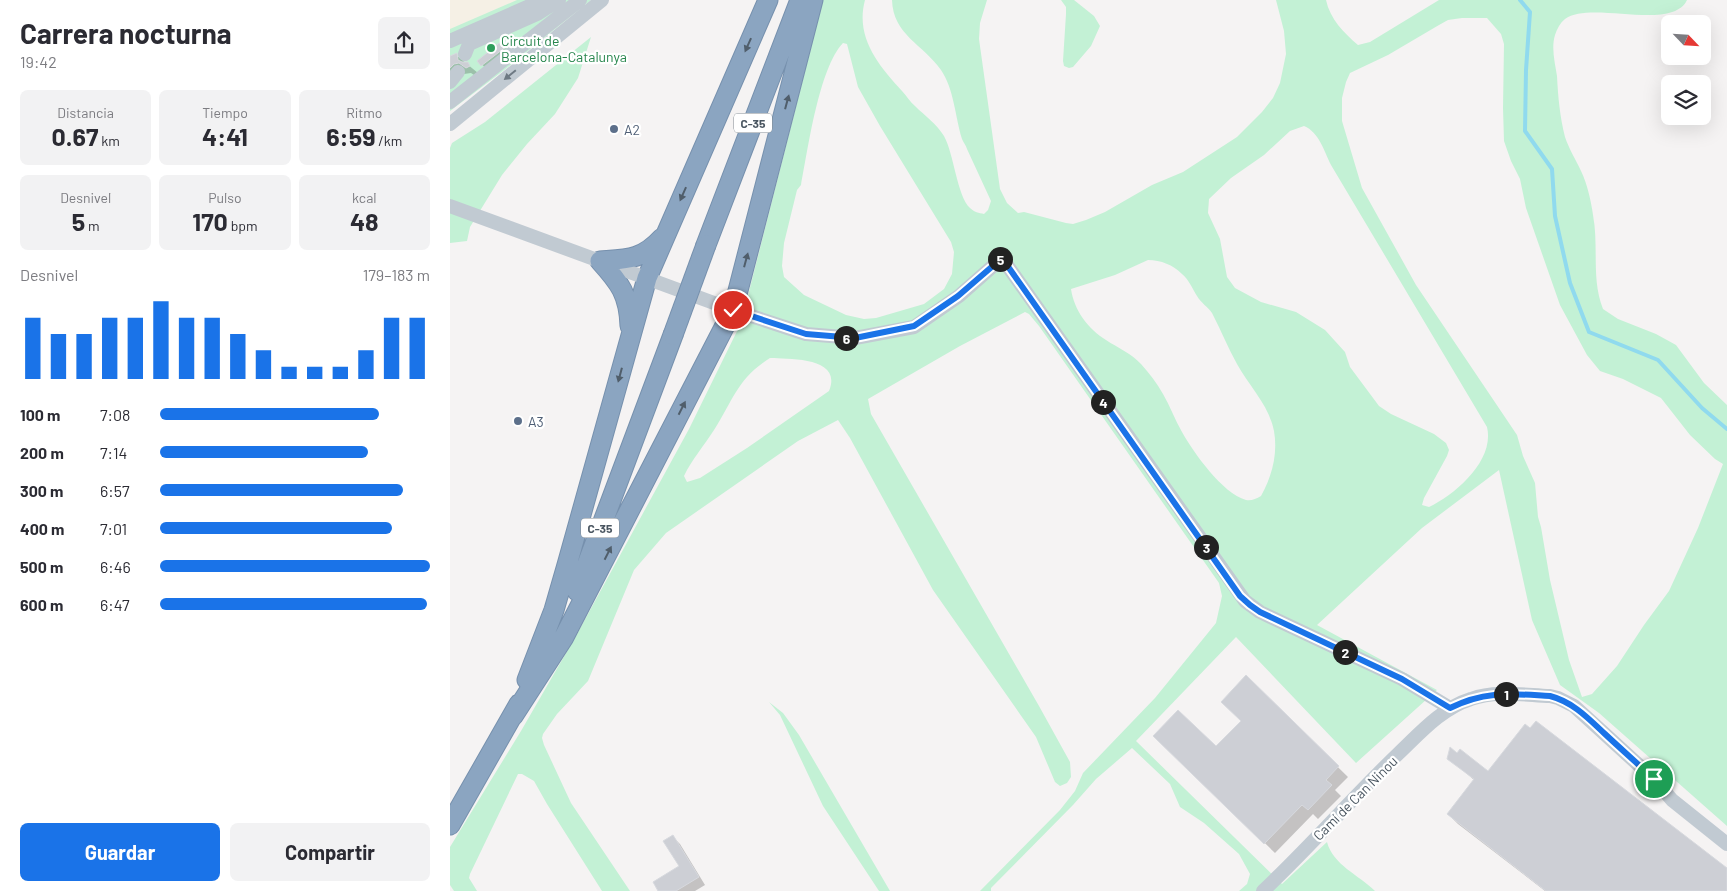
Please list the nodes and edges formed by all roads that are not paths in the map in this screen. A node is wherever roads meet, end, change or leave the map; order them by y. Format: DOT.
graph roads {
  1 [pos="543,0"];
  2 [pos="559,0"];
  3 [pos="580,0"];
  4 [pos="602,0"];
  5 [pos="768,0"];
  6 [pos="800,0"];
  7 [pos="813,0"];
  8 [pos="450,41"];
  9 [pos="465,54"];
  10 [pos="450,102"];
  11 [pos="450,124"];
  12 [pos="450,206"];
  13 [pos="666,233"];
  14 [pos="600,261"];
  15 [pos="647,278"];
  16 [pos="733,310"];
  17 [pos="630,338"];
  18 [pos="1450,708"];
  19 [pos="513,716"];
  20 [pos="450,825"];
  21 [pos="1727,844"];
  22 [pos="1262,891"];
  1 -- 8 [label="street"];
  2 -- 9 [label="street"];
  3 -- 10 [label="street"];
  4 -- 11 [label="street, one-way"];
  5 -- 13 [label="highway, one-way"];
  6 -- 19 [label="highway, C-35, bridge"];
  16 -- 7 [label="highway, one-way"];
  12 -- 14 [label="street"];
  13 -- 14 [label="highway"];
  13 -- 15 [label="highway"];
  14 -- 15 [label="street"];
  14 -- 17 [label="highway"];
  15 -- 16 [label="street"];
  15 -- 17 [label="highway"];
  16 -- 18 [label="street"];
  19 -- 16 [label="highway, one-way"];
  17 -- 19 [label="highway, one-way"];
  18 -- 21 [label="street, Camí de Can Ninou"];
  18 -- 22 [label="street, Camí de Can Ninou"];
  19 -- 20 [label="highway, C-35"];
}
